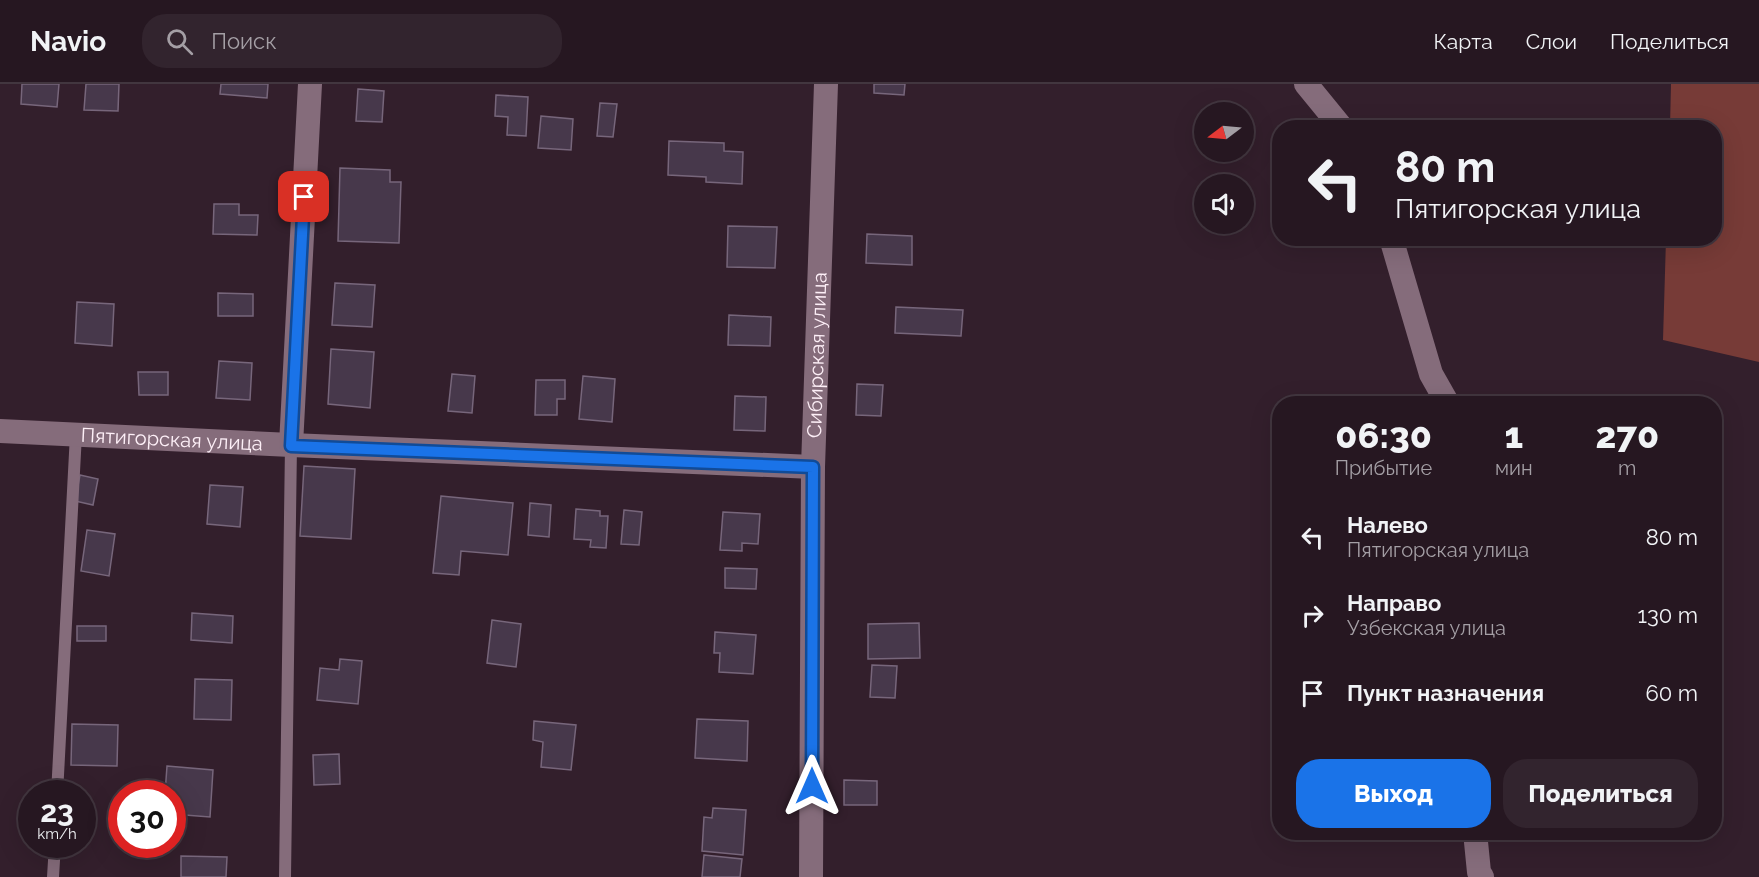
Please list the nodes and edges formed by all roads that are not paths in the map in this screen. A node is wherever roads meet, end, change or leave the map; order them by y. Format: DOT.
graph roads {
  1 [pos="310,84"];
  2 [pos="826,84"];
  3 [pos="1306,84"];
  4 [pos="1335,120"];
  5 [pos="1393,246"];
  6 [pos="1443,396"];
  7 [pos="0,431"];
  8 [pos="76,434"];
  9 [pos="291,446"];
  10 [pos="813,467"];
  11 [pos="58,780"];
  12 [pos="1476,840"];
  13 [pos="54,858"];
  14 [pos="53,877"];
  15 [pos="285,877"];
  16 [pos="811,877"];
  17 [pos="1482,877"];
  1 -- 9 [label="street"];
  2 -- 10 [label="street, Сибирская улица"];
  3 -- 4 [label="street"];
  5 -- 6 [label="street"];
  7 -- 8 [label="street, Пятигорская улица"];
  8 -- 9 [label="street, Пятигорская улица"];
  8 -- 11 [label="lane"];
  9 -- 10 [label="street, Пятигорская улица"];
  9 -- 15 [label="lane"];
  10 -- 16 [label="street, Сибирская улица"];
  12 -- 17 [label="street"];
  13 -- 14 [label="lane"];
}
